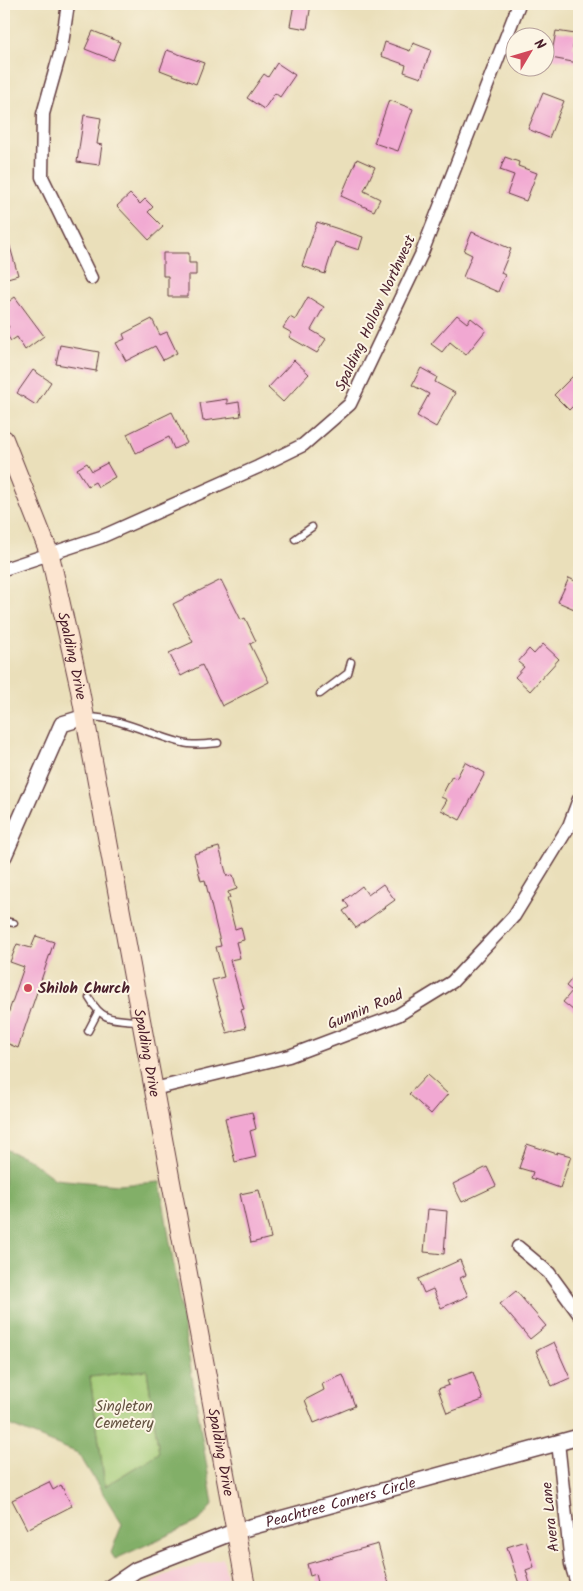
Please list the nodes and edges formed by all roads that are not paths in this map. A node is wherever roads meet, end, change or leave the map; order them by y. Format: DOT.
graph roads {
  1 [pos="68,4"];
  2 [pos="518,4"];
  3 [pos="91,278"];
  4 [pos="4,439"];
  5 [pos="312,527"];
  6 [pos="295,538"];
  7 [pos="50,555"];
  8 [pos="4,569"];
  9 [pos="351,662"];
  10 [pos="320,694"];
  11 [pos="85,717"];
  12 [pos="218,744"];
  13 [pos="579,799"];
  14 [pos="4,856"];
  15 [pos="4,921"];
  16 [pos="14,923"];
  17 [pos="90,998"];
  18 [pos="98,1012"];
  19 [pos="142,1021"];
  20 [pos="88,1032"];
  21 [pos="154,1089"];
  22 [pos="518,1247"];
  23 [pos="579,1314"];
  24 [pos="579,1436"];
  25 [pos="558,1442"];
  26 [pos="236,1531"];
  27 [pos="111,1587"];
  28 [pos="246,1587"];
  29 [pos="578,1587"];
  1 -- 3 [label="street"];
  2 -- 7 [label="street, Spalding Hollow Northwest"];
  4 -- 7 [label="main road, Spalding Drive"];
  5 -- 6 [label="lane"];
  7 -- 8 [label="street, Spalding Hollow Northwest"];
  7 -- 11 [label="main road, Spalding Drive"];
  9 -- 10 [label="lane"];
  11 -- 12 [label="lane"];
  11 -- 14 [label="street"];
  11 -- 19 [label="main road, Spalding Drive"];
  13 -- 21 [label="street, Gunnin Road"];
  15 -- 16 [label="lane"];
  17 -- 18 [label="lane"];
  18 -- 19 [label="lane"];
  18 -- 20 [label="lane"];
  19 -- 21 [label="main road, Spalding Drive"];
  21 -- 26 [label="main road, Spalding Drive"];
  22 -- 23 [label="street"];
  24 -- 25 [label="street, Peachtree Corners Circle"];
  25 -- 26 [label="street, Peachtree Corners Circle"];
  25 -- 29 [label="street, Avera Lane"];
  26 -- 27 [label="street, Peachtree Corners Circle"];
  26 -- 28 [label="main road, Spalding Drive"];
}
